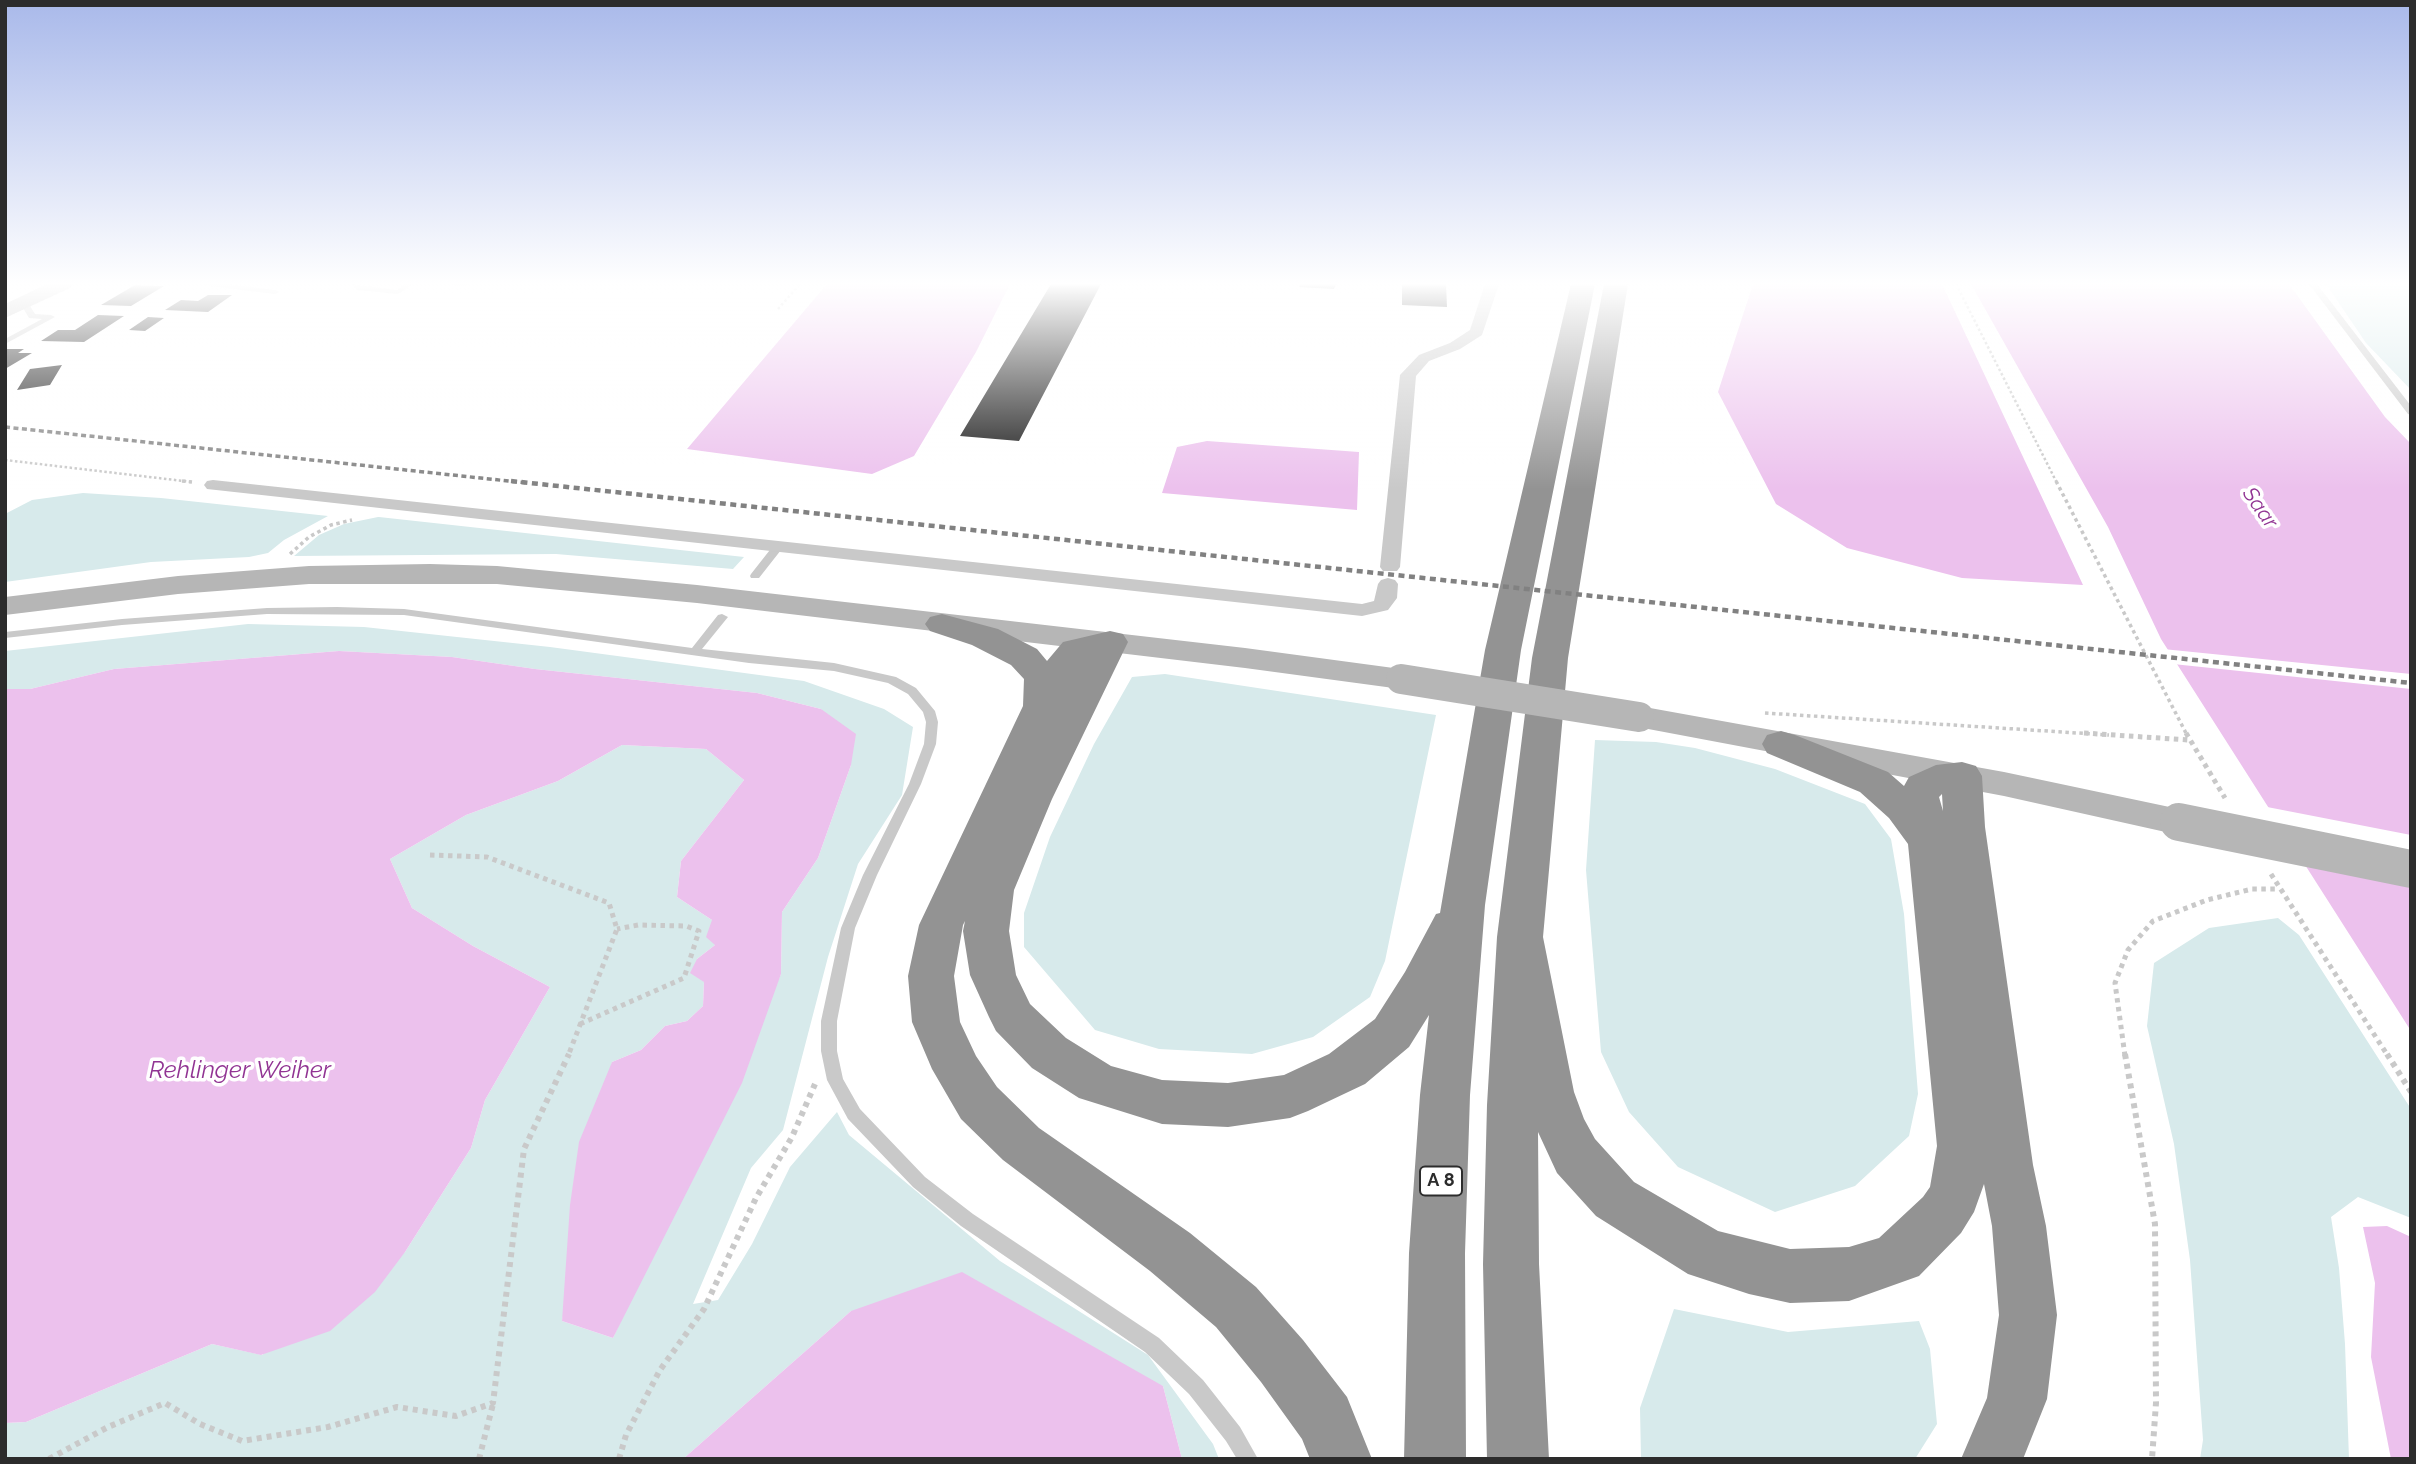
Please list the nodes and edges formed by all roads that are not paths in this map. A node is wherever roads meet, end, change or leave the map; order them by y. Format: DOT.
graph roads {
  1 [pos="1439,352"];
  2 [pos="1569,352"];
  3 [pos="1604,352"];
  4 [pos="2365,352"];
  5 [pos="2411,412"];
  6 [pos="213,485"];
  7 [pos="776,548"];
  8 [pos="755,576"];
  9 [pos="5,606"];
  10 [pos="722,617"];
  11 [pos="942,624"];
  12 [pos="5,635"];
  13 [pos="1110,642"];
  14 [pos="695,651"];
  15 [pos="1042,706"];
  16 [pos="1770,728"];
  17 [pos="1962,776"];
  18 [pos="1929,841"];
  19 [pos="2411,869"];
  20 [pos="1463,905"];
  21 [pos="1520,937"];
  22 [pos="1248,1459"];
  23 [pos="1341,1459"];
  24 [pos="1435,1459"];
  25 [pos="1518,1459"];
  26 [pos="1992,1459"];
  1 -- 7 [label="street"];
  2 -- 20 [label="highway, A 8"];
  3 -- 21 [label="highway"];
  4 -- 5 [label="lane"];
  6 -- 7 [label="street"];
  7 -- 8 [label="lane"];
  9 -- 11 [label="main road"];
  10 -- 14 [label="lane"];
  11 -- 13 [label="main road"];
  11 -- 15 [label="highway"];
  12 -- 14 [label="lane"];
  13 -- 15 [label="highway"];
  13 -- 16 [label="main road, bridge"];
  13 -- 20 [label="highway"];
  14 -- 22 [label="lane"];
  15 -- 23 [label="highway"];
  16 -- 17 [label="main road"];
  16 -- 18 [label="highway"];
  17 -- 18 [label="highway"];
  17 -- 19 [label="main road, bridge"];
  17 -- 26 [label="highway"];
  18 -- 21 [label="highway"];
  20 -- 24 [label="highway, A 8"];
  21 -- 25 [label="highway"];
}
